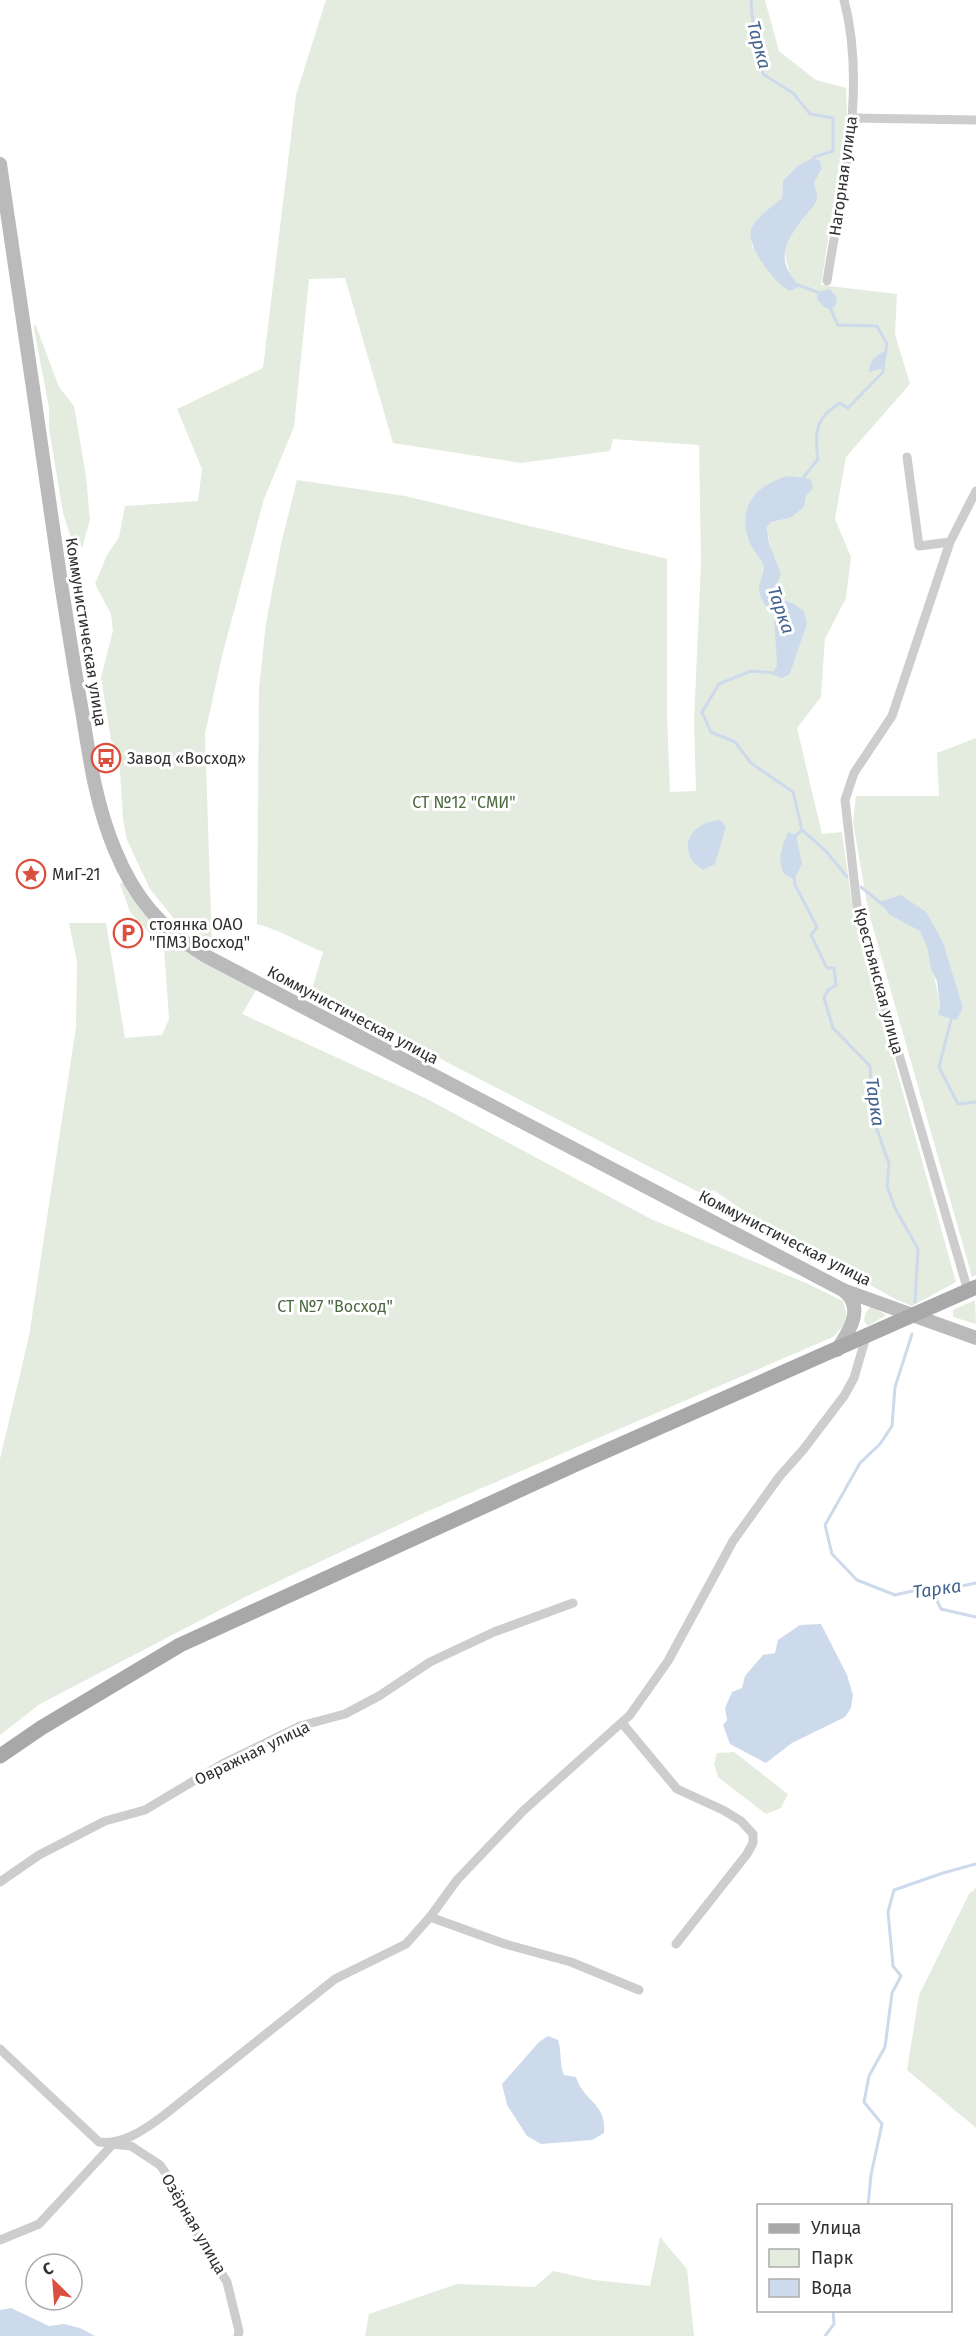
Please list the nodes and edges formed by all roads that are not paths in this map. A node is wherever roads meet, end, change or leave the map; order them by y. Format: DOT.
graph roads {
  1 [pos="844,0"];
  2 [pos="853,118"];
  3 [pos="976,120"];
  4 [pos="0,165"];
  5 [pos="827,281"];
  6 [pos="907,457"];
  7 [pos="976,490"];
  8 [pos="950,542"];
  9 [pos="969,1285"];
  10 [pos="843,1290"];
  11 [pos="914,1316"];
  12 [pos="866,1337"];
  13 [pos="976,1338"];
  14 [pos="837,1350"];
  15 [pos="573,1602"];
  16 [pos="622,1723"];
  17 [pos="0,1756"];
  18 [pos="0,1882"];
  19 [pos="430,1917"];
  20 [pos="675,1944"];
  21 [pos="639,1990"];
  22 [pos="0,2049"];
  23 [pos="113,2144"];
  24 [pos="0,2240"];
  25 [pos="238,2336"];
  1 -- 2 [label="street, Нагорная улица"];
  2 -- 3 [label="street"];
  2 -- 5 [label="street, Нагорная улица"];
  4 -- 10 [label="main road, Коммунистическая улица"];
  6 -- 8 [label="street"];
  7 -- 8 [label="street, Крестьянская улица"];
  8 -- 9 [label="street, Крестьянская улица"];
  9 -- 11 [label="main road"];
  10 -- 11 [label="main road, Коммунистическая улица"];
  10 -- 14 [label="main road"];
  11 -- 12 [label="main road"];
  11 -- 13 [label="main road, Коммунистическая улица"];
  12 -- 14 [label="main road"];
  12 -- 16 [label="street"];
  14 -- 17 [label="main road"];
  15 -- 18 [label="street, Овражная улица"];
  16 -- 19 [label="street"];
  16 -- 20 [label="street"];
  19 -- 21 [label="street"];
  19 -- 23 [label="street"];
  22 -- 23 [label="street, Озёрная улица"];
  23 -- 24 [label="street"];
  23 -- 25 [label="street, Озёрная улица"];
}
